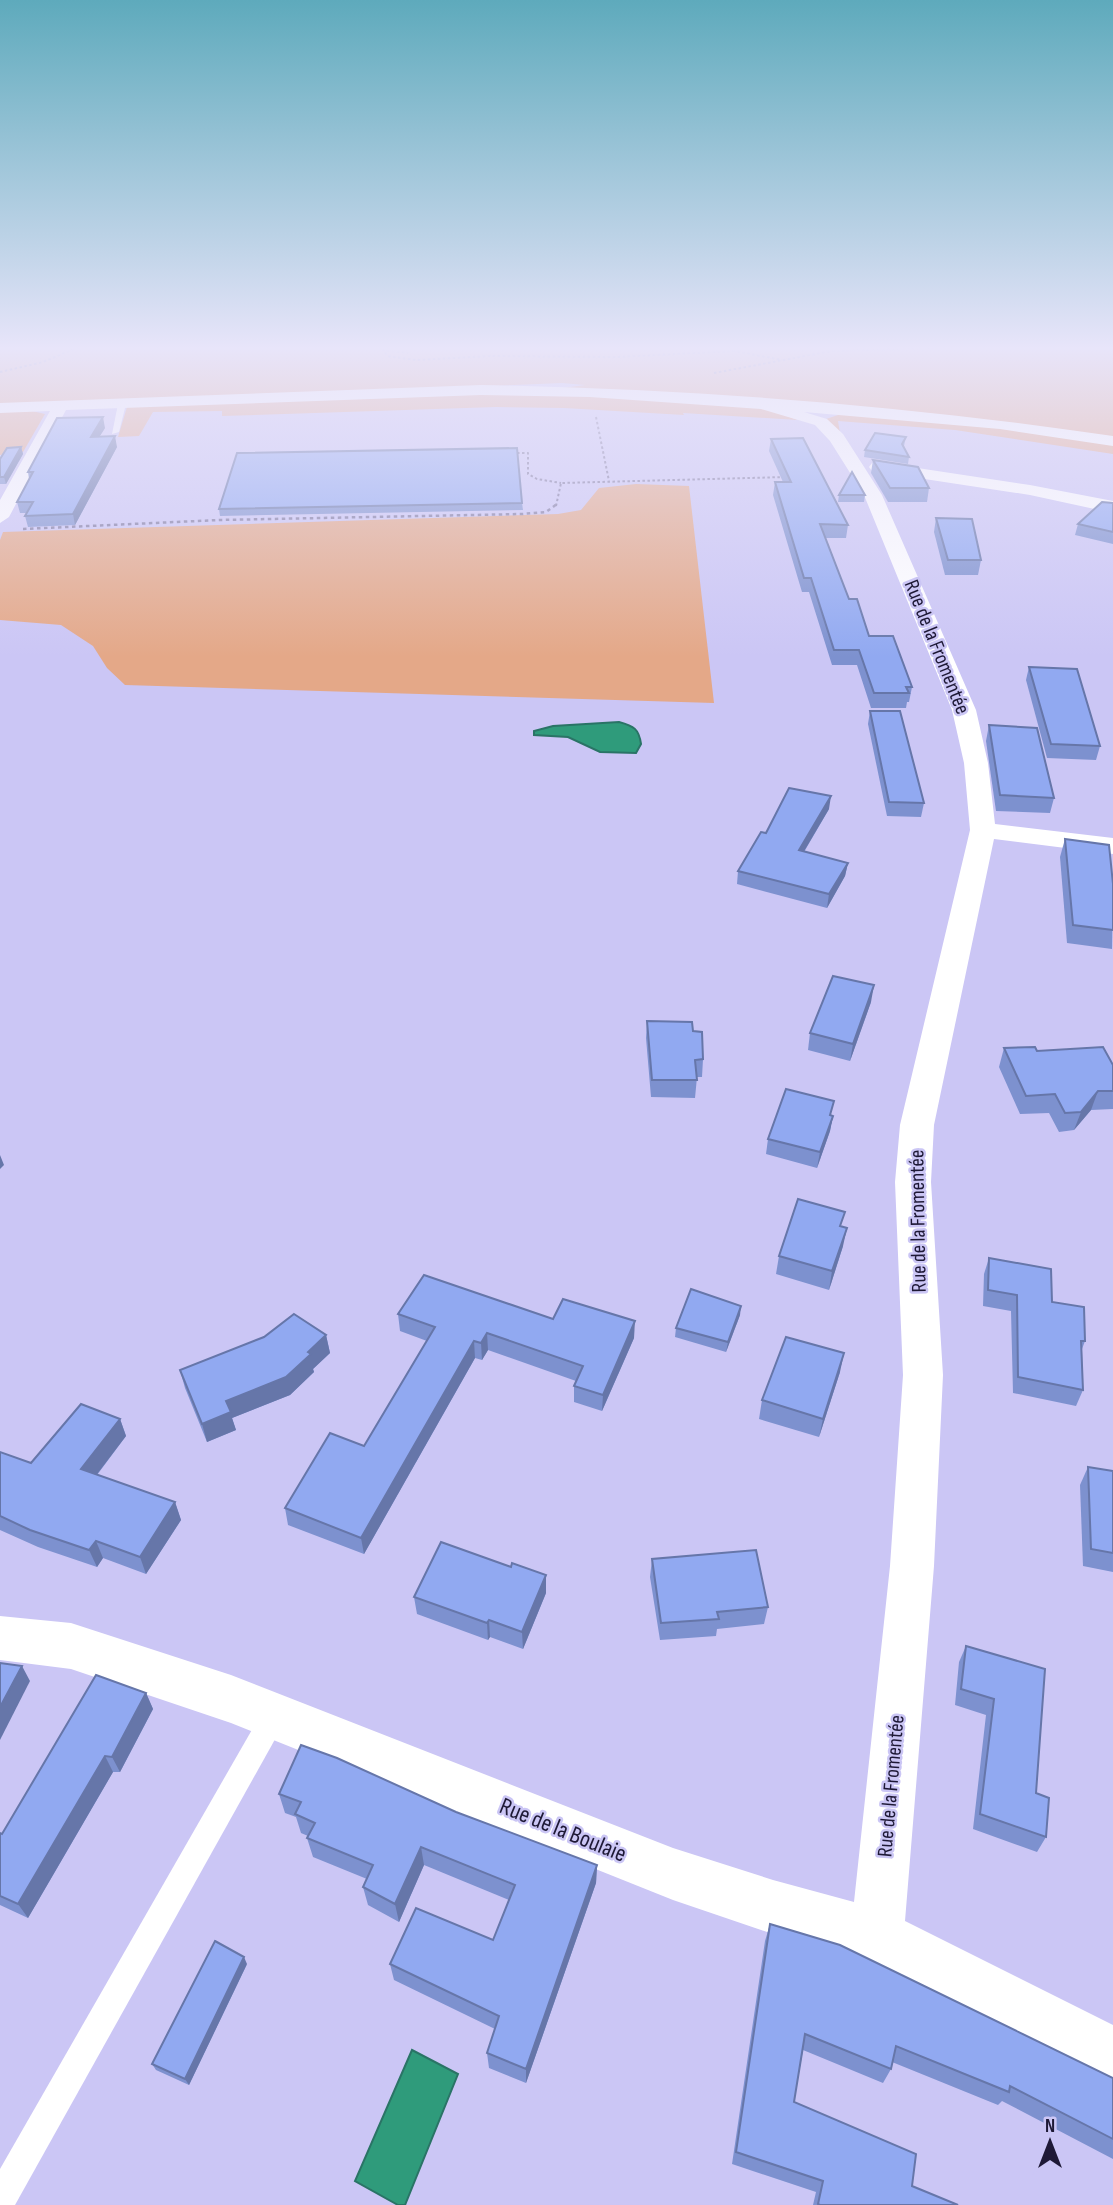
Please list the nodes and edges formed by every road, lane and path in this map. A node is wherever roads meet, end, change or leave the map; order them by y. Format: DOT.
graph roads {
  1 [pos="40,451"];
  2 [pos="603,451"];
  3 [pos="845,451"];
  4 [pos="500,453"];
  5 [pos="853,463"];
  6 [pos="790,477"];
  7 [pos="609,481"];
  8 [pos="561,484"];
  9 [pos="1113,507"];
  10 [pos="6,523"];
  11 [pos="983,830"];
  12 [pos="1113,846"];
  13 [pos="0,1638"];
  14 [pos="274,1716"];
  15 [pos="877,1936"];
  16 [pos="1113,2056"];
  17 [pos="0,2200"];
  1 -- 10 [label="street"];
  2 -- 7 [label="path"];
  3 -- 5 [label="street, Rue de la Fromentée"];
  4 -- 8 [label="path"];
  5 -- 9 [label="street"];
  5 -- 11 [label="street, Rue de la Fromentée"];
  6 -- 7 [label="path"];
  7 -- 8 [label="path"];
  8 -- 10 [label="path"];
  11 -- 12 [label="street"];
  11 -- 15 [label="street, Rue de la Fromentée"];
  13 -- 14 [label="street, Rue de la Boulaie"];
  14 -- 15 [label="street, Rue de la Boulaie"];
  14 -- 17 [label="lane"];
  15 -- 16 [label="street, Rue de la Boulaie"];
}
